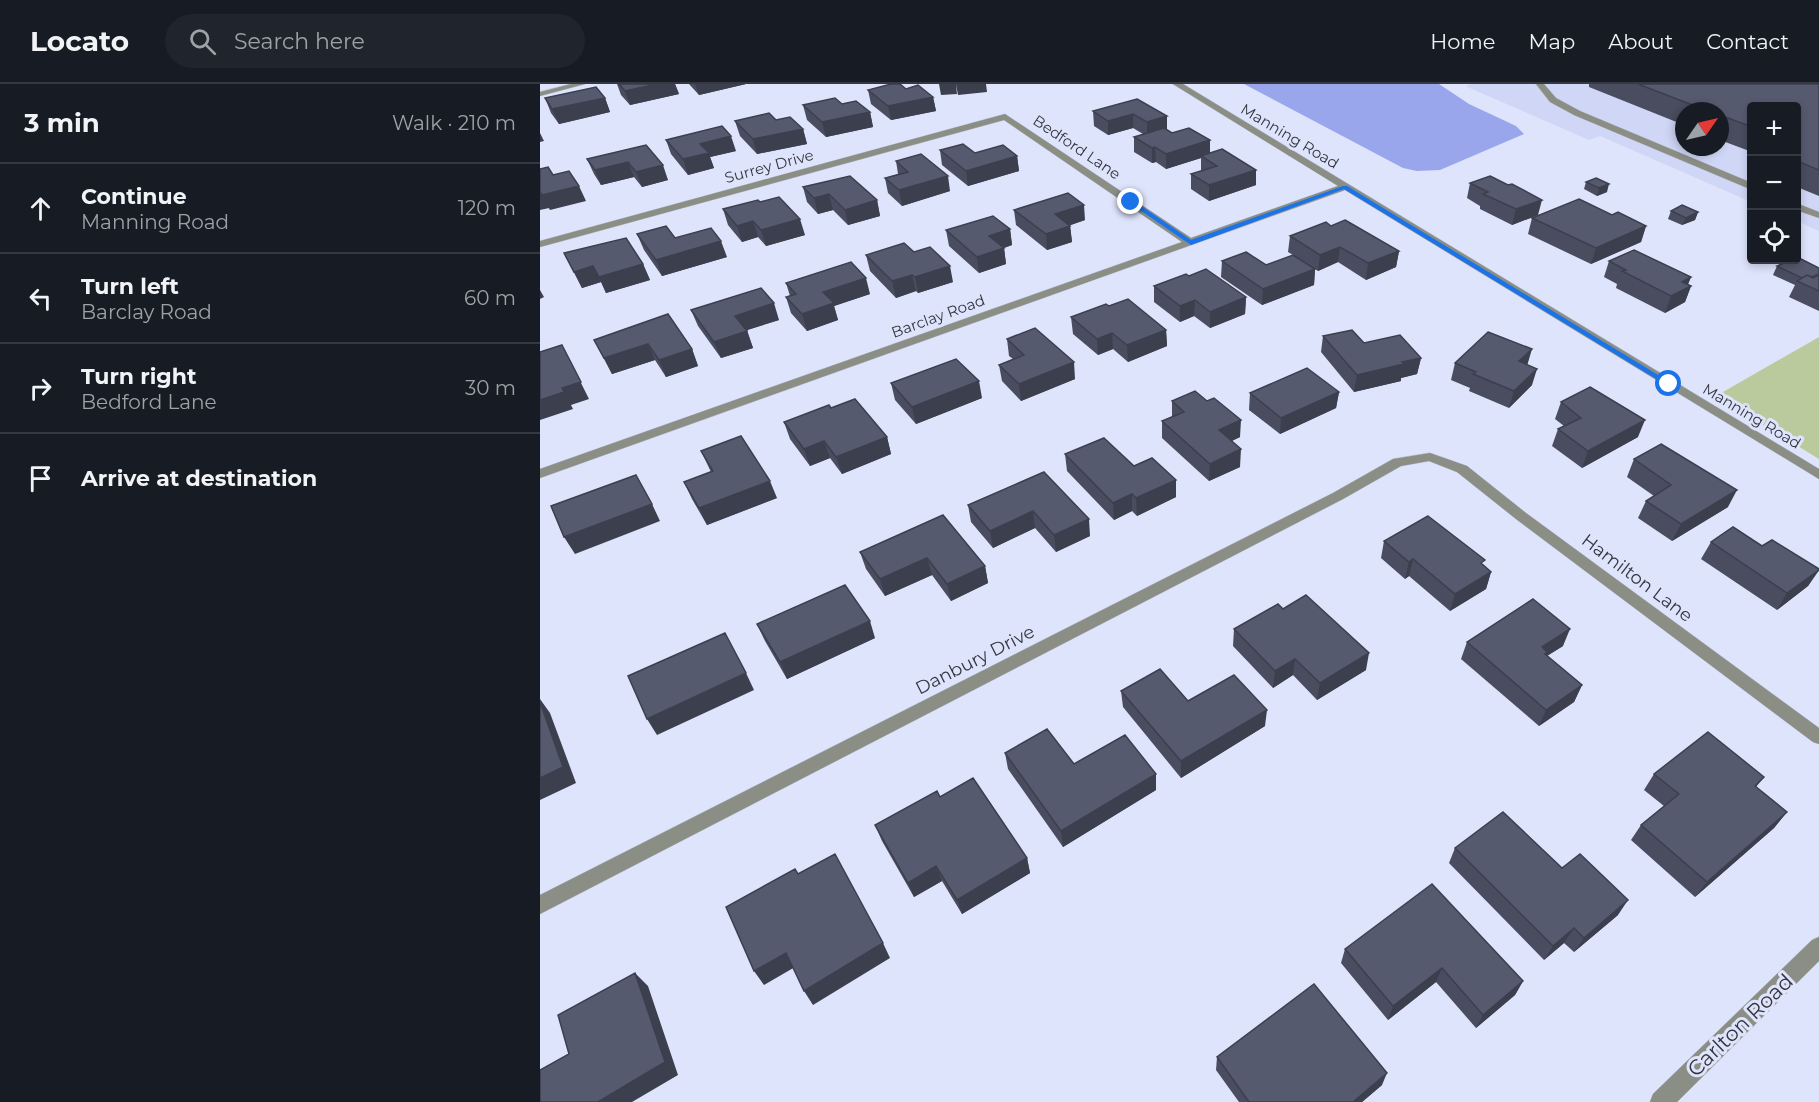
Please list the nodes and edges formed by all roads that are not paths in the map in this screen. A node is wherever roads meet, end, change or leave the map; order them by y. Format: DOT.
graph roads {
  1 [pos="580,84"];
  2 [pos="1177,84"];
  3 [pos="1540,84"];
  4 [pos="540,94"];
  5 [pos="1005,117"];
  6 [pos="1747,185"];
  7 [pos="1345,187"];
  8 [pos="1801,208"];
  9 [pos="1819,215"];
  10 [pos="1191,243"];
  11 [pos="540,244"];
  12 [pos="1430,457"];
  13 [pos="540,474"];
  14 [pos="1819,475"];
  15 [pos="1819,737"];
  16 [pos="540,905"];
  17 [pos="1819,947"];
  18 [pos="1661,1102"];
  1 -- 4 [label="street"];
  2 -- 7 [label="street, Manning Road"];
  3 -- 6 [label="street"];
  5 -- 10 [label="street, Bedford Lane"];
  5 -- 11 [label="street, Surrey Drive"];
  7 -- 10 [label="street, Barclay Road"];
  7 -- 14 [label="street, Manning Road"];
  8 -- 9 [label="street"];
  10 -- 13 [label="street, Barclay Road"];
  12 -- 15 [label="street, Hamilton Lane"];
  12 -- 16 [label="street, Danbury Drive"];
  17 -- 18 [label="street, Carlton Road"];
}
